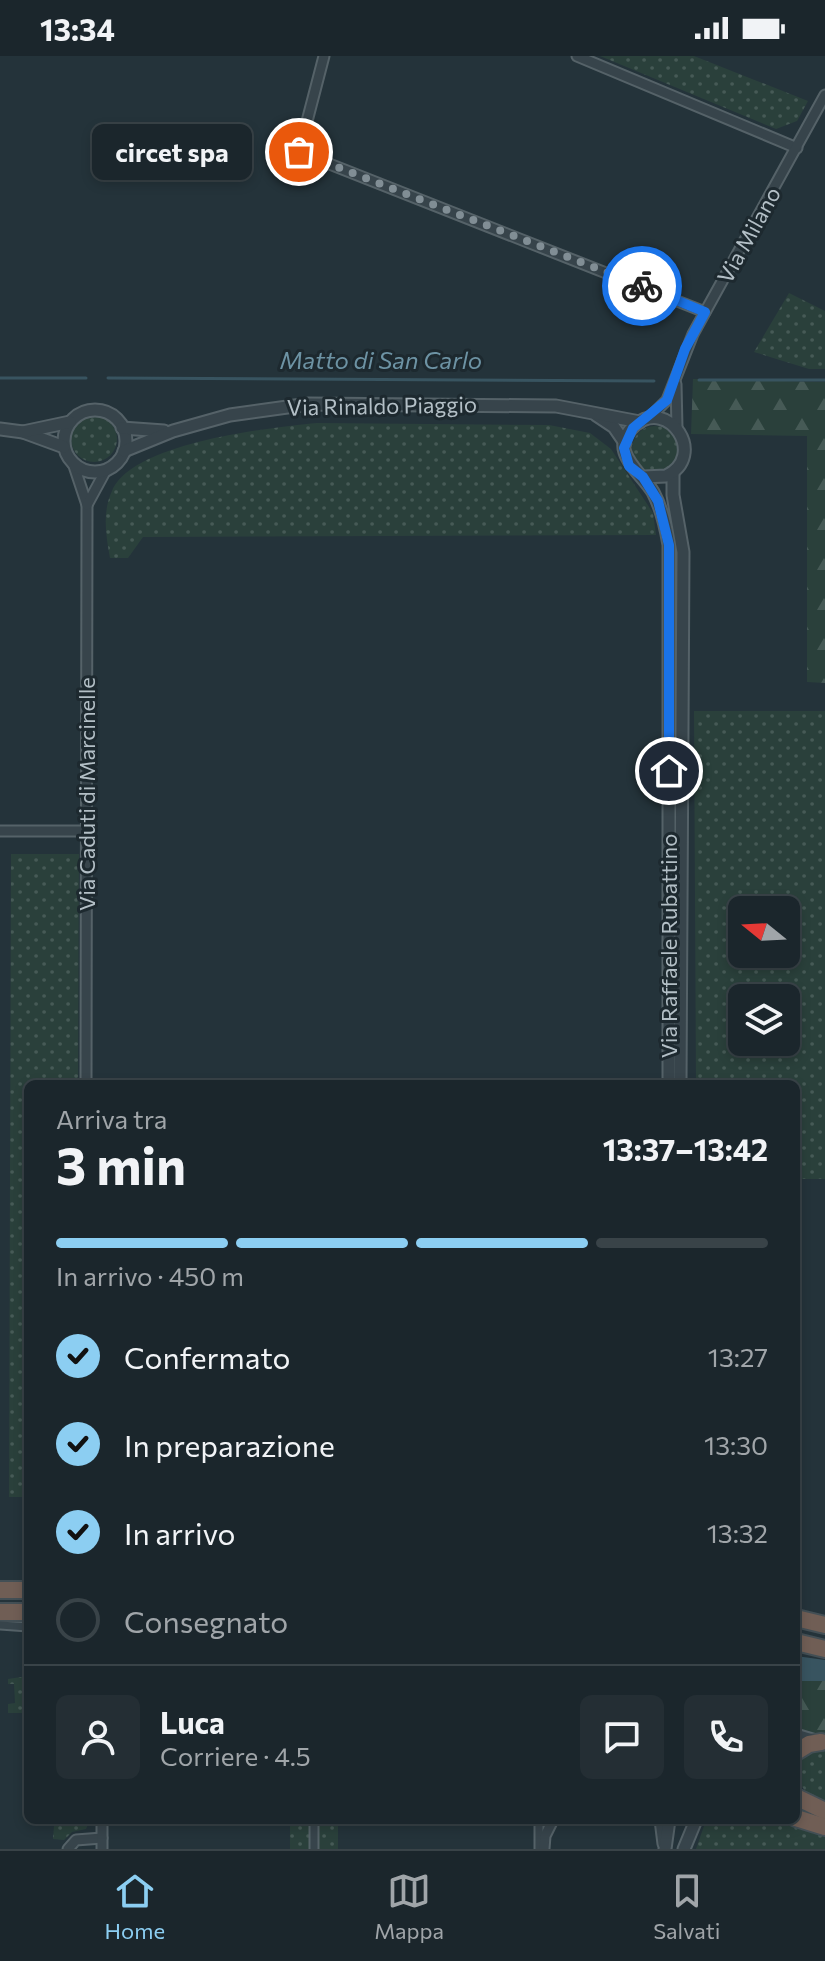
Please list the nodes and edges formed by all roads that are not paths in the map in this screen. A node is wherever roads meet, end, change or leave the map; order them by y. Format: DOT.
graph roads {
  1 [pos="324,56"];
  2 [pos="577,56"];
  3 [pos="825,95"];
  4 [pos="797,148"];
  5 [pos="705,312"];
  6 [pos="677,377"];
  7 [pos="593,413"];
  8 [pos="645,420"];
  9 [pos="70,422"];
  10 [pos="122,428"];
  11 [pos="677,428"];
  12 [pos="0,429"];
  13 [pos="173,431"];
  14 [pos="23,432"];
  15 [pos="625,443"];
  16 [pos="64,447"];
  17 [pos="124,451"];
  18 [pos="73,463"];
  19 [pos="106,470"];
  20 [pos="673,473"];
  21 [pos="643,477"];
  22 [pos="87,505"];
  23 [pos="0,831"];
  24 [pos="87,831"];
  25 [pos="86,1080"];
  26 [pos="669,1080"];
  27 [pos="680,1080"];
  28 [pos="0,1590"];
  29 [pos="24,1590"];
  30 [pos="0,1612"];
  31 [pos="24,1612"];
  32 [pos="800,1619"];
  33 [pos="0,1625"];
  34 [pos="825,1625"];
  35 [pos="24,1627"];
  36 [pos="800,1643"];
  37 [pos="825,1649"];
  38 [pos="800,1735"];
  39 [pos="823,1743"];
  40 [pos="800,1750"];
  41 [pos="800,1798"];
  42 [pos="825,1811"];
  43 [pos="800,1819"];
  44 [pos="314,1824"];
  45 [pos="539,1824"];
  46 [pos="550,1824"];
  47 [pos="661,1824"];
  48 [pos="668,1824"];
  49 [pos="694,1824"];
  50 [pos="825,1827"];
  51 [pos="102,1844"];
  52 [pos="68,1849"];
  53 [pos="314,1849"];
  54 [pos="541,1849"];
  55 [pos="664,1849"];
  56 [pos="684,1849"];
  1 -- 5 [label="street"];
  2 -- 4 [label="street"];
  3 -- 4 [label="street, Via Milano"];
  4 -- 5 [label="street, Via Milano"];
  5 -- 6 [label="street, Via Milano"];
  6 -- 8 [label="street, Via Milano"];
  6 -- 11 [label="street, Via Milano"];
  7 -- 8 [label="street, Via Rinaldo Piaggio"];
  7 -- 13 [label="street, Via Rinaldo Piaggio"];
  7 -- 15 [label="street"];
  8 -- 11 [label="street"];
  8 -- 15 [label="street"];
  9 -- 10 [label="street, Via Rinaldo Piaggio"];
  9 -- 14 [label="street, Via Rinaldo Piaggio"];
  9 -- 16 [label="street"];
  10 -- 13 [label="street, Via Rinaldo Piaggio"];
  10 -- 17 [label="street"];
  11 -- 20 [label="street, Via Raffaele Rubattino"];
  12 -- 14 [label="street, Via Rinaldo Piaggio"];
  13 -- 17 [label="street, Via Rinaldo Piaggio"];
  14 -- 16 [label="street, Via Rinaldo Piaggio"];
  15 -- 21 [label="street, Via Raffaele Rubattino"];
  16 -- 18 [label="street"];
  17 -- 19 [label="street, Via Rinaldo Piaggio"];
  18 -- 19 [label="street"];
  18 -- 22 [label="street, Via Caduti di Marcinelle"];
  19 -- 22 [label="street, Via Caduti di Marcinelle"];
  20 -- 21 [label="street"];
  20 -- 27 [label="street, Via Raffaele Rubattino"];
  21 -- 26 [label="street, Via Raffaele Rubattino"];
  22 -- 24 [label="street, Via Caduti di Marcinelle"];
  23 -- 24 [label="street"];
  24 -- 25 [label="street, Via Caduti di Marcinelle"];
  28 -- 29 [label="highway"];
  30 -- 31 [label="highway"];
  32 -- 34 [label="highway"];
  33 -- 35 [label="street"];
  36 -- 37 [label="highway"];
  38 -- 39 [label="street"];
  39 -- 40 [label="highway"];
  41 -- 42 [label="highway"];
  43 -- 50 [label="highway"];
  44 -- 53 [label="street"];
  45 -- 54 [label="street"];
  46 -- 54 [label="street"];
  47 -- 55 [label="street"];
  48 -- 55 [label="street"];
  49 -- 56 [label="street"];
  51 -- 52 [label="street"];
}
